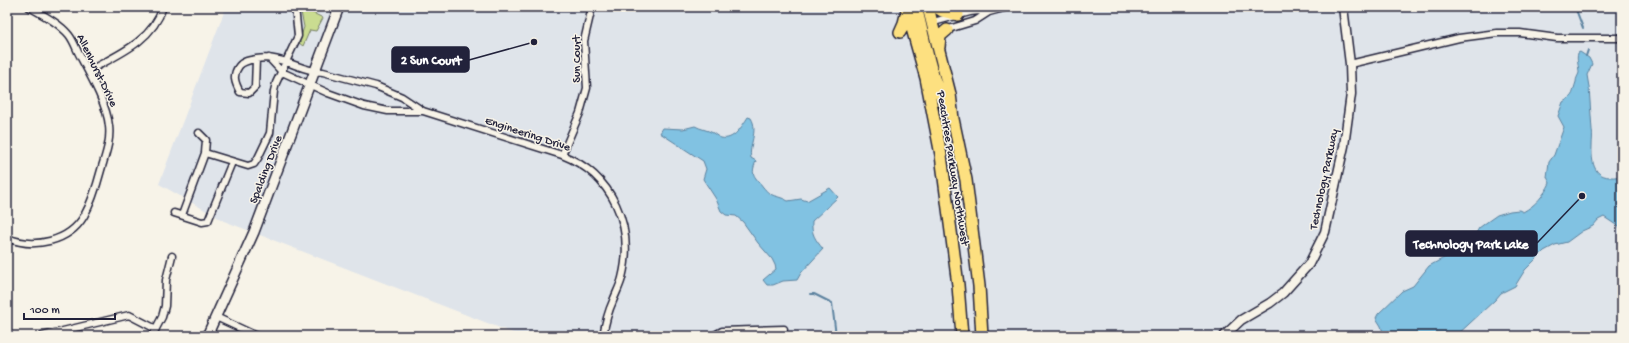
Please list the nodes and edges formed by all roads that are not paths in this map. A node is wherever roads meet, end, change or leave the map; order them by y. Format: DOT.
graph roads {
  1 [pos="163,7"];
  2 [pos="296,7"];
  3 [pos="339,7"];
  4 [pos="592,7"];
  5 [pos="928,7"];
  6 [pos="936,7"];
  7 [pos="1008,7"];
  8 [pos="1343,7"];
  9 [pos="33,8"];
  10 [pos="910,8"];
  11 [pos="989,12"];
  12 [pos="958,15"];
  13 [pos="923,30"];
  14 [pos="947,30"];
  15 [pos="900,32"];
  16 [pos="1622,38"];
  17 [pos="939,47"];
  18 [pos="270,58"];
  19 [pos="256,59"];
  20 [pos="286,61"];
  21 [pos="1350,64"];
  22 [pos="88,71"];
  23 [pos="282,72"];
  24 [pos="315,72"];
  25 [pos="310,85"];
  26 [pos="423,111"];
  27 [pos="953,119"];
  28 [pos="199,133"];
  29 [pos="206,153"];
  30 [pos="562,155"];
  31 [pos="232,162"];
  32 [pos="174,212"];
  33 [pos="182,215"];
  34 [pos="7,238"];
  35 [pos="172,256"];
  36 [pos="216,317"];
  37 [pos="156,329"];
  38 [pos="784,329"];
  39 [pos="758,333"];
  40 [pos="42,336"];
  41 [pos="152,336"];
  42 [pos="207,336"];
  43 [pos="257,336"];
  44 [pos="603,336"];
  45 [pos="713,336"];
  46 [pos="962,336"];
  47 [pos="982,336"];
  48 [pos="1224,336"];
  1 -- 22 [label="street"];
  2 -- 20 [label="street"];
  3 -- 24 [label="main road, Spalding Drive"];
  4 -- 30 [label="street, Sun Court"];
  5 -- 13 [label="highway, Peachtree Parkway Northwest"];
  6 -- 12 [label="highway"];
  7 -- 11 [label="street"];
  8 -- 21 [label="street, Technology Parkway"];
  9 -- 22 [label="street, Allenhurst Drive"];
  10 -- 13 [label="highway, Peachtree Parkway Northwest"];
  10 -- 15 [label="highway"];
  11 -- 12 [label="street"];
  11 -- 14 [label="street"];
  12 -- 13 [label="street"];
  13 -- 14 [label="street"];
  13 -- 17 [label="highway, Peachtree Parkway Northwest"];
  13 -- 27 [label="highway"];
  13 -- 46 [label="highway, Peachtree Parkway Northwest"];
  14 -- 17 [label="highway"];
  16 -- 21 [label="street"];
  17 -- 27 [label="highway, Peachtree Parkway Northwest"];
  18 -- 19 [label="street, Engineering Drive"];
  18 -- 20 [label="street, Engineering Drive"];
  18 -- 23 [label="street"];
  19 -- 19 [label="street, Engineering Drive"];
  20 -- 23 [label="street"];
  20 -- 24 [label="street, Engineering Drive"];
  21 -- 48 [label="street, Technology Parkway"];
  22 -- 34 [label="street, Allenhurst Drive"];
  23 -- 25 [label="street, Engineering Drive"];
  23 -- 31 [label="street"];
  24 -- 25 [label="main road, Spalding Drive"];
  24 -- 26 [label="street, Engineering Drive"];
  25 -- 26 [label="street, Engineering Drive"];
  25 -- 36 [label="main road, Spalding Drive"];
  26 -- 30 [label="street, Engineering Drive"];
  27 -- 47 [label="highway, Peachtree Parkway Northwest"];
  28 -- 29 [label="street"];
  29 -- 31 [label="street"];
  29 -- 33 [label="street"];
  30 -- 44 [label="street, Engineering Drive"];
  31 -- 33 [label="street"];
  32 -- 33 [label="street"];
  35 -- 37 [label="street"];
  36 -- 42 [label="main road, Spalding Drive"];
  36 -- 43 [label="street"];
  37 -- 40 [label="street"];
  37 -- 41 [label="street"];
  38 -- 39 [label="street"];
  39 -- 45 [label="street"];
}
